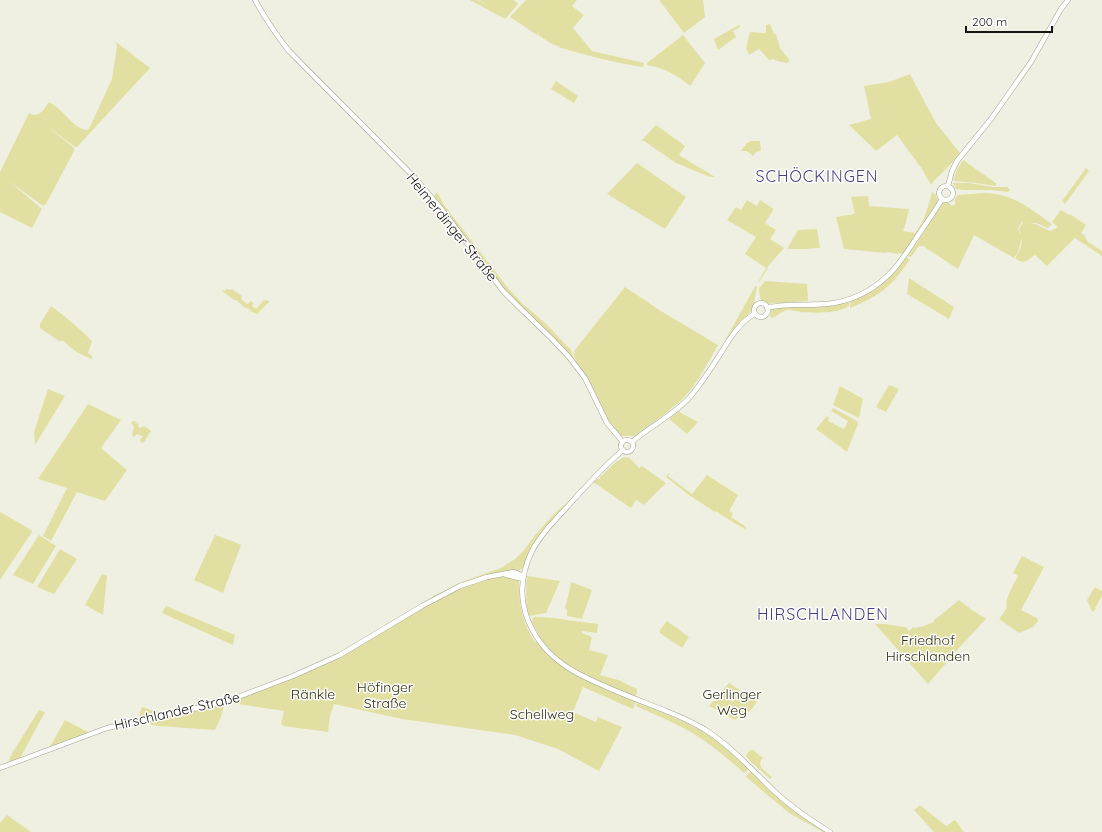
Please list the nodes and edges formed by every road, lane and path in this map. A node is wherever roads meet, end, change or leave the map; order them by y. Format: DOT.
graph roads {
  1 [pos="255,0"];
  2 [pos="1068,0"];
  3 [pos="948,186"];
  4 [pos="942,199"];
  5 [pos="767,308"];
  6 [pos="754,314"];
  7 [pos="623,442"];
  8 [pos="632,442"];
  9 [pos="623,450"];
  10 [pos="528,560"];
  11 [pos="514,572"];
  12 [pos="504,574"];
  13 [pos="524,577"];
  14 [pos="0,768"];
  15 [pos="830,832"];
  1 -- 7 [label="main road, Heimerdinger Straße"];
  2 -- 3 [label="main road"];
  3 -- 4 [label="main road"];
  3 -- 4 [label="main road"];
  4 -- 5 [label="main road"];
  5 -- 6 [label="main road"];
  5 -- 6 [label="main road"];
  6 -- 8 [label="main road"];
  7 -- 8 [label="main road"];
  7 -- 9 [label="main road"];
  8 -- 9 [label="main road"];
  9 -- 10 [label="main road"];
  10 -- 11 [label="main road"];
  10 -- 13 [label="main road"];
  11 -- 12 [label="main road, Hirschlander Straße"];
  11 -- 13 [label="main road"];
  12 -- 13 [label="main road"];
  12 -- 14 [label="main road, Hirschlander Straße"];
  13 -- 15 [label="main road"];
}
